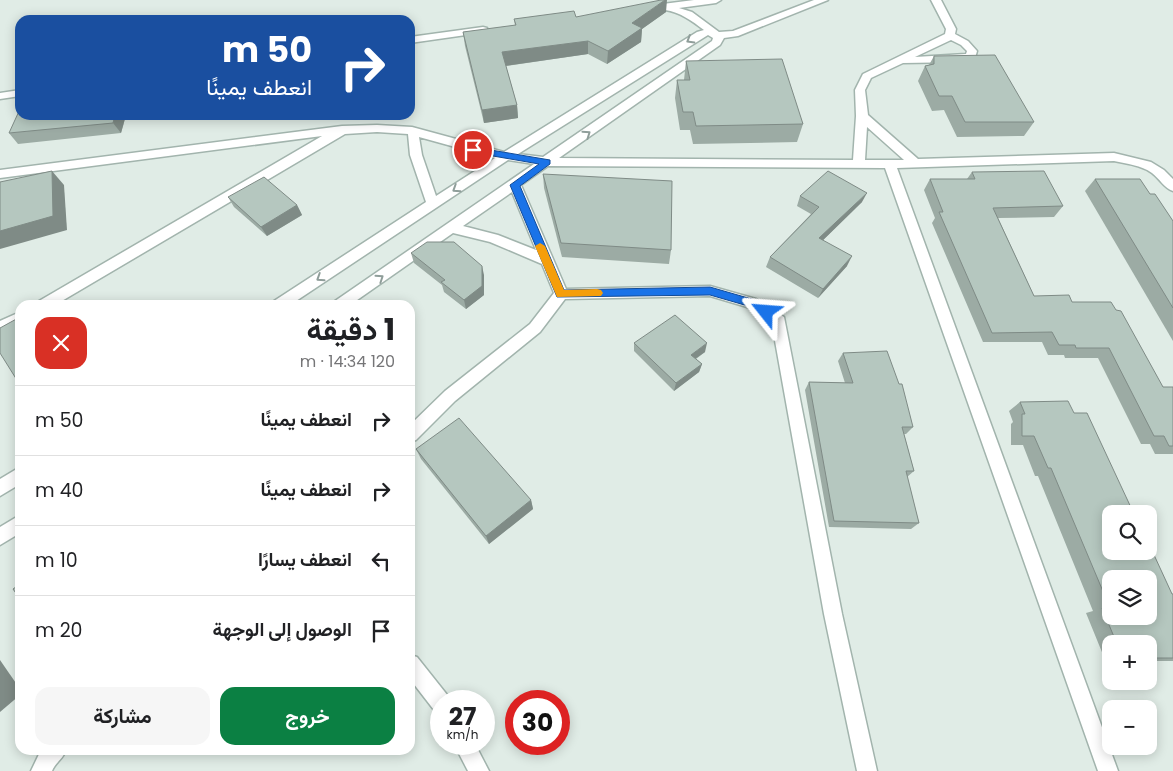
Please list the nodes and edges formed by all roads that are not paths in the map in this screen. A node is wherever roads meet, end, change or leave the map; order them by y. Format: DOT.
graph roads {
  1 [pos="716,0"];
  2 [pos="823,0"];
  3 [pos="936,0"];
  4 [pos="665,7"];
  5 [pos="638,11"];
  6 [pos="497,28"];
  7 [pos="717,35"];
  8 [pos="950,36"];
  9 [pos="415,39"];
  10 [pos="898,60"];
  11 [pos="15,94"];
  12 [pos="0,96"];
  13 [pos="862,116"];
  14 [pos="342,130"];
  15 [pos="413,132"];
  16 [pos="506,156"];
  17 [pos="547,162"];
  18 [pos="914,162"];
  19 [pos="859,163"];
  20 [pos="890,164"];
  21 [pos="0,174"];
  22 [pos="515,185"];
  23 [pos="1173,187"];
  24 [pos="433,204"];
  25 [pos="452,228"];
  26 [pos="546,260"];
  27 [pos="561,294"];
  28 [pos="53,300"];
  29 [pos="287,300"];
  30 [pos="347,300"];
  31 [pos="15,320"];
  32 [pos="0,327"];
  33 [pos="415,430"];
  34 [pos="15,478"];
  35 [pos="0,488"];
  36 [pos="15,526"];
  37 [pos="0,537"];
  38 [pos="415,670"];
  39 [pos="431,690"];
  40 [pos="50,755"];
  41 [pos="470,755"];
  42 [pos="41,771"];
  43 [pos="479,771"];
  44 [pos="867,771"];
  45 [pos="1108,771"];
  1 -- 4 [label="street"];
  2 -- 7 [label="street"];
  3 -- 8 [label="street"];
  4 -- 5 [label="street"];
  4 -- 7 [label="street"];
  6 -- 9 [label="street"];
  7 -- 16 [label="street, one-way"];
  17 -- 7 [label="street, one-way"];
  8 -- 10 [label="street"];
  8 -- 10 [label="street"];
  10 -- 13 [label="street"];
  11 -- 12 [label="street"];
  13 -- 18 [label="street"];
  13 -- 19 [label="street"];
  14 -- 15 [label="street"];
  14 -- 21 [label="street"];
  14 -- 28 [label="street"];
  15 -- 16 [label="street"];
  15 -- 24 [label="street"];
  16 -- 17 [label="street"];
  16 -- 24 [label="street, one-way"];
  17 -- 19 [label="street"];
  17 -- 22 [label="street"];
  18 -- 20 [label="street"];
  18 -- 23 [label="street"];
  19 -- 20 [label="street"];
  20 -- 45 [label="street"];
  22 -- 25 [label="street"];
  22 -- 26 [label="street"];
  24 -- 29 [label="street, one-way"];
  25 -- 26 [label="street"];
  30 -- 25 [label="street, one-way"];
  26 -- 27 [label="street"];
  27 -- 33 [label="street"];
  27 -- 44 [label="street"];
  31 -- 32 [label="street"];
  34 -- 35 [label="street"];
  36 -- 37 [label="street"];
  38 -- 39 [label="street"];
  40 -- 42 [label="street"];
  41 -- 43 [label="street"];
}
